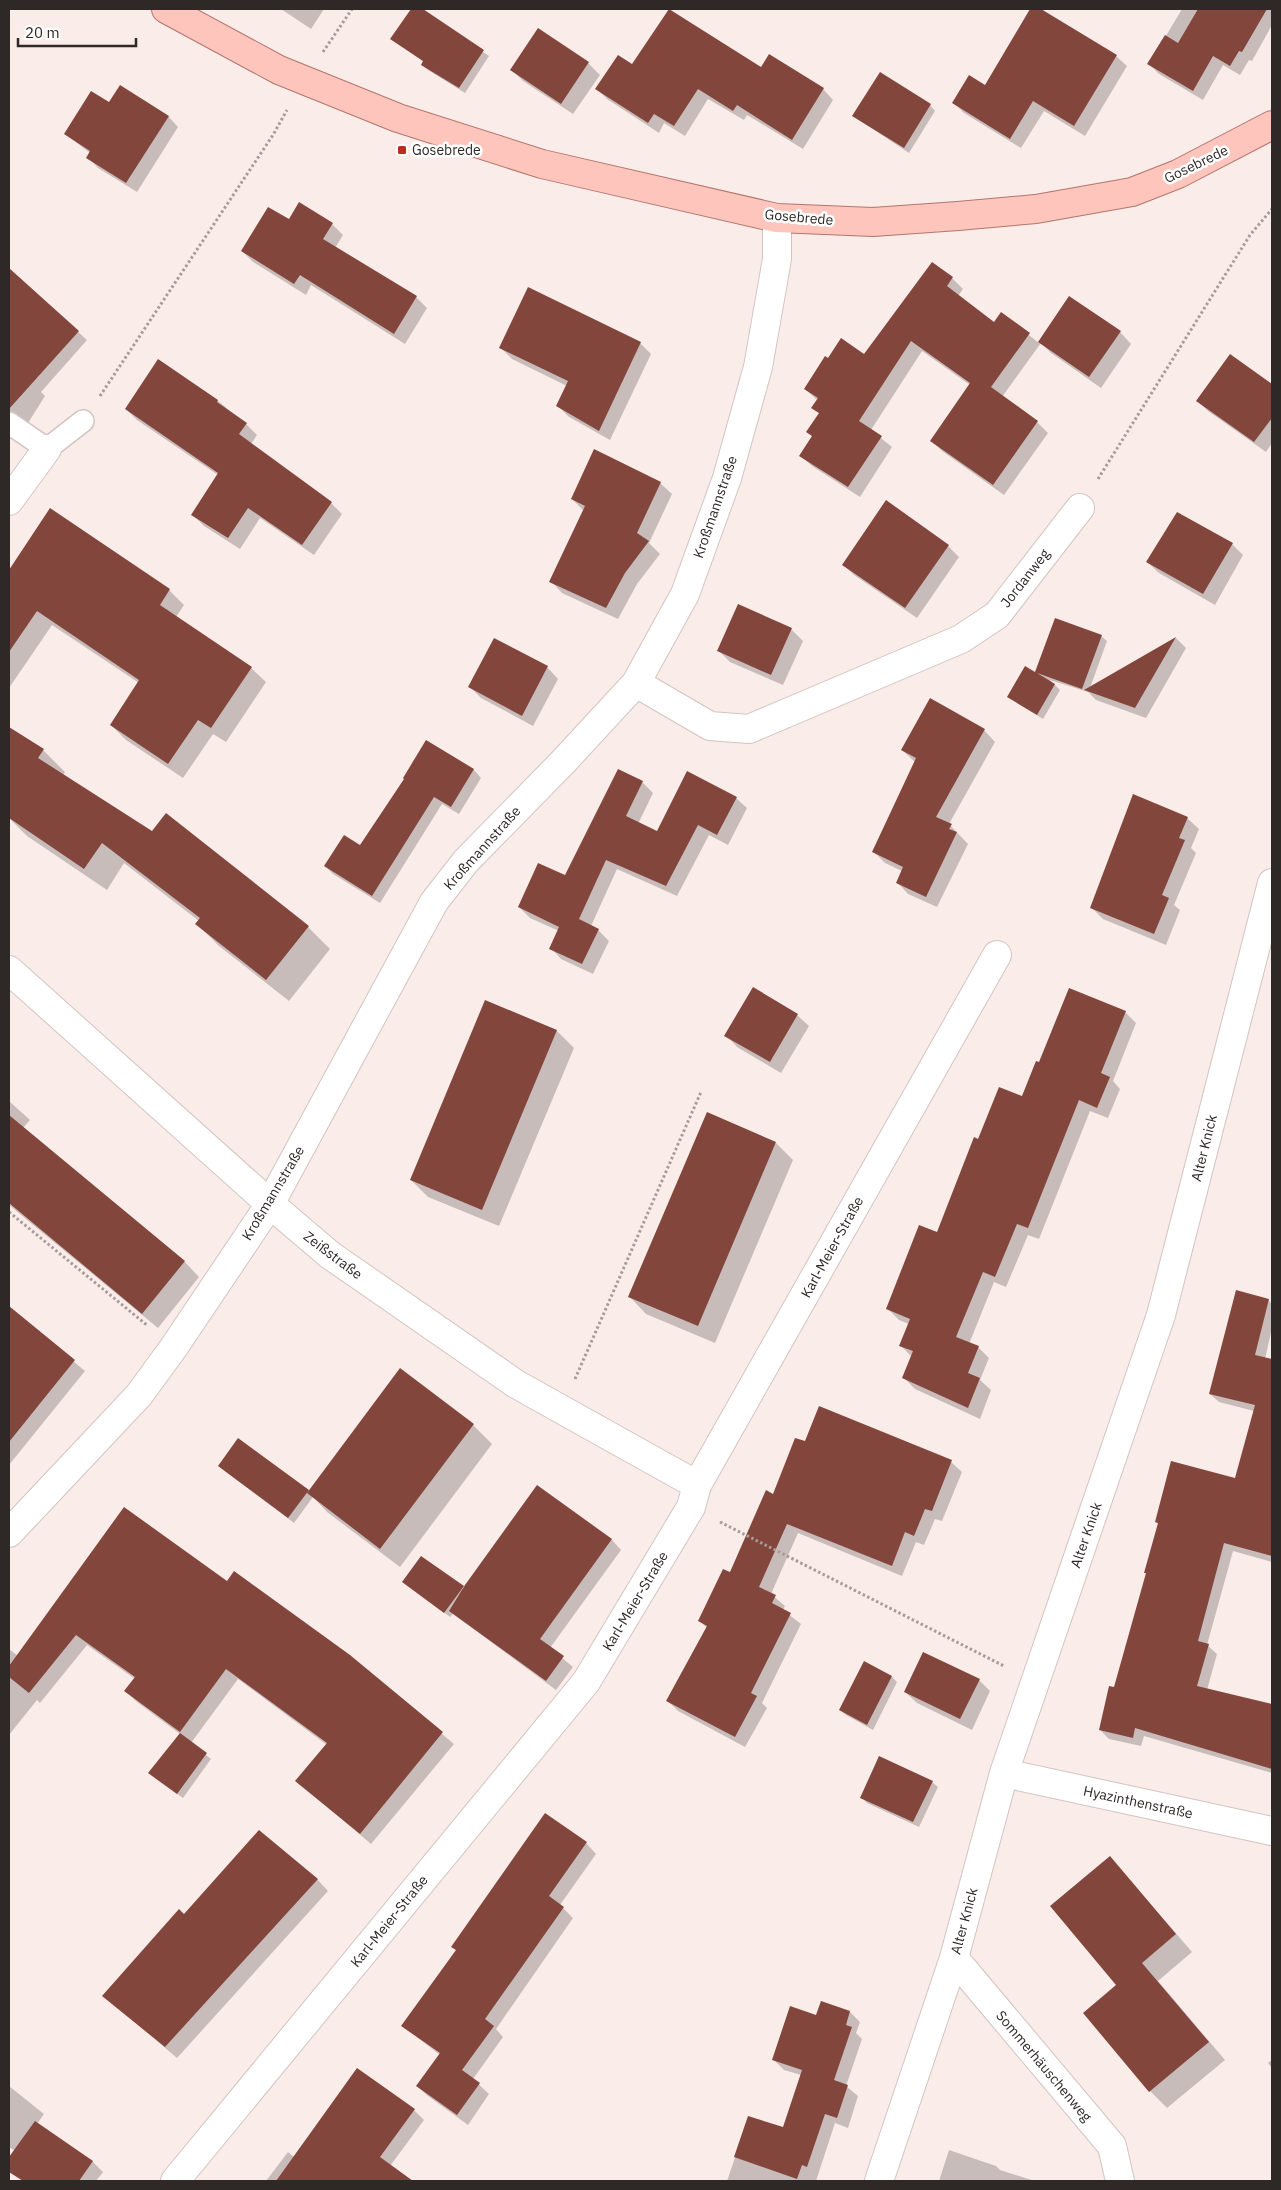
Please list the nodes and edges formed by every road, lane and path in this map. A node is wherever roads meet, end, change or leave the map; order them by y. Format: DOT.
graph roads {
  1 [pos="166,9"];
  2 [pos="352,9"];
  3 [pos="322,54"];
  4 [pos="290,104"];
  5 [pos="1272,126"];
  6 [pos="1272,209"];
  7 [pos="777,218"];
  8 [pos="83,421"];
  9 [pos="9,423"];
  10 [pos="47,449"];
  11 [pos="9,501"];
  12 [pos="1080,508"];
  13 [pos="636,683"];
  14 [pos="1272,883"];
  15 [pos="998,955"];
  16 [pos="9,970"];
  17 [pos="701,1092"];
  18 [pos="270,1204"];
  19 [pos="9,1212"];
  20 [pos="174,1347"];
  21 [pos="561,1409"];
  22 [pos="694,1496"];
  23 [pos="9,1533"];
  24 [pos="1037,1683"];
  25 [pos="1004,1773"];
  26 [pos="1272,1831"];
  27 [pos="954,1958"];
  28 [pos="175,2181"];
  29 [pos="879,2181"];
  30 [pos="1120,2181"];
  1 -- 7 [label="main road, Gosebrede"];
  2 -- 3 [label="path"];
  4 -- 8 [label="path"];
  5 -- 7 [label="main road, Gosebrede"];
  6 -- 12 [label="path"];
  7 -- 13 [label="street, Kroßmannstraße"];
  8 -- 10 [label="lane"];
  9 -- 10 [label="lane"];
  10 -- 11 [label="street"];
  12 -- 13 [label="street, Jordanweg"];
  13 -- 18 [label="street, Kroßmannstraße"];
  14 -- 24 [label="street, Alter Knick"];
  15 -- 22 [label="street, Karl-Meier-Straße"];
  16 -- 18 [label="street, Zeißstraße"];
  17 -- 21 [label="path"];
  18 -- 20 [label="street, Kroßmannstraße"];
  18 -- 21 [label="street, Zeißstraße"];
  19 -- 20 [label="path"];
  20 -- 23 [label="street, Kroßmannstraße"];
  21 -- 22 [label="street, Zeißstraße"];
  22 -- 24 [label="path"];
  22 -- 28 [label="street, Karl-Meier-Straße"];
  24 -- 25 [label="street, Alter Knick"];
  25 -- 26 [label="street, Hyazinthenstraße"];
  25 -- 27 [label="street, Alter Knick"];
  27 -- 29 [label="street, Alter Knick"];
  27 -- 30 [label="street, Sommerhäuschenweg"];
}
